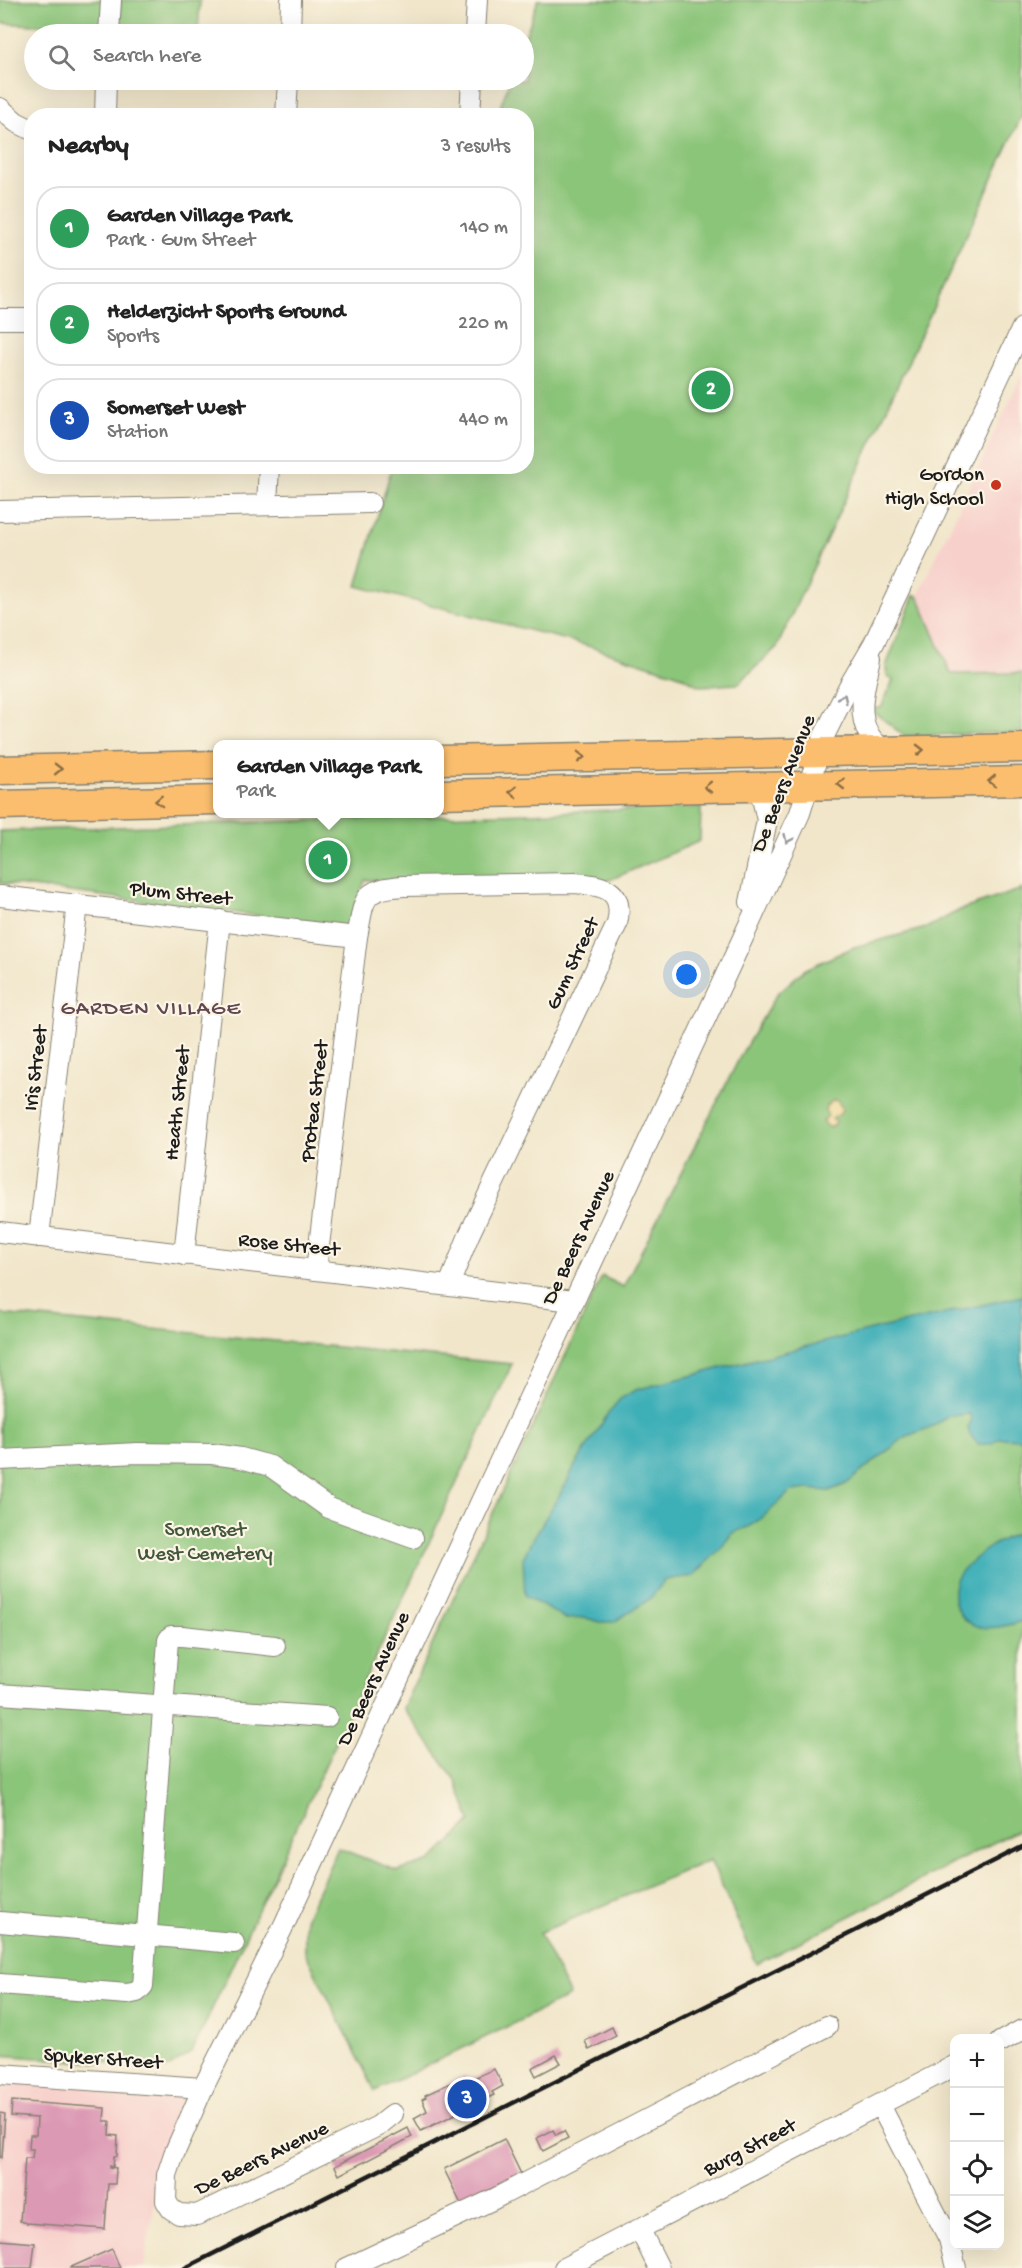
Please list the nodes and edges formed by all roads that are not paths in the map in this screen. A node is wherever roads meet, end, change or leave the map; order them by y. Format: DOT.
graph roads {
  1 [pos="111,0"];
  2 [pos="291,0"];
  3 [pos="477,0"];
  4 [pos="110,24"];
  5 [pos="290,24"];
  6 [pos="476,24"];
  7 [pos="106,90"];
  8 [pos="287,90"];
  9 [pos="471,90"];
  10 [pos="0,108"];
  11 [pos="105,108"];
  12 [pos="286,108"];
  13 [pos="470,108"];
  14 [pos="24,126"];
  15 [pos="24,319"];
  16 [pos="0,320"];
  17 [pos="1021,330"];
  18 [pos="269,474"];
  19 [pos="370,503"];
  20 [pos="267,505"];
  21 [pos="0,511"];
  22 [pos="873,643"];
  23 [pos="1022,748"];
  24 [pos="883,750"];
  25 [pos="819,752"];
  26 [pos="444,760"];
  27 [pos="213,765"];
  28 [pos="0,770"];
  29 [pos="1022,781"];
  30 [pos="809,785"];
  31 [pos="753,786"];
  32 [pos="444,794"];
  33 [pos="213,800"];
  34 [pos="0,805"];
  35 [pos="0,896"];
  36 [pos="77,904"];
  37 [pos="220,920"];
  38 [pos="357,937"];
  39 [pos="741,942"];
  40 [pos="0,1232"];
  41 [pos="39,1237"];
  42 [pos="184,1255"];
  43 [pos="316,1270"];
  44 [pos="449,1285"];
  45 [pos="573,1301"];
  46 [pos="0,1460"];
  47 [pos="413,1538"];
  48 [pos="274,1646"];
  49 [pos="0,1694"];
  50 [pos="162,1705"];
  51 [pos="327,1717"];
  52 [pos="0,1923"];
  53 [pos="148,1935"];
  54 [pos="234,1943"];
  55 [pos="0,1984"];
  56 [pos="827,2025"];
  57 [pos="1022,2030"];
  58 [pos="1004,2039"];
  59 [pos="950,2068"];
  60 [pos="0,2074"];
  61 [pos="203,2088"];
  62 [pos="880,2105"];
  63 [pos="393,2114"];
  64 [pos="640,2230"];
  65 [pos="347,2268"];
  66 [pos="564,2268"];
  67 [pos="659,2268"];
  68 [pos="956,2268"];
  1 -- 4 [label="street"];
  2 -- 5 [label="street"];
  3 -- 6 [label="street"];
  7 -- 11 [label="street"];
  8 -- 12 [label="street"];
  9 -- 13 [label="street"];
  10 -- 14 [label="street"];
  15 -- 16 [label="street"];
  17 -- 22 [label="street, De Beers Avenue"];
  18 -- 20 [label="street"];
  19 -- 20 [label="street"];
  20 -- 21 [label="street"];
  22 -- 24 [label="street, De Beers Avenue"];
  25 -- 22 [label="street, De Beers Avenue, one-way"];
  24 -- 23 [label="highway, one-way"];
  24 -- 25 [label="highway"];
  26 -- 25 [label="highway, one-way"];
  25 -- 30 [label="street, De Beers Avenue"];
  28 -- 27 [label="highway, one-way"];
  29 -- 30 [label="highway, one-way"];
  30 -- 31 [label="highway"];
  30 -- 39 [label="street, De Beers Avenue, one-way"];
  31 -- 32 [label="highway, one-way"];
  31 -- 39 [label="street, De Beers Avenue"];
  33 -- 34 [label="highway, one-way"];
  35 -- 36 [label="street, Plum Street"];
  36 -- 37 [label="street, Plum Street"];
  36 -- 41 [label="street, Iris Street"];
  37 -- 38 [label="street, Plum Street"];
  37 -- 42 [label="street, Heath Street"];
  38 -- 43 [label="street, Protea Street"];
  38 -- 44 [label="street, Gum Street"];
  39 -- 45 [label="street, De Beers Avenue"];
  40 -- 41 [label="street, Rose Street"];
  41 -- 42 [label="street, Rose Street"];
  42 -- 43 [label="street, Rose Street"];
  43 -- 44 [label="street, Rose Street"];
  44 -- 45 [label="street, Rose Street"];
  45 -- 61 [label="street, De Beers Avenue"];
  46 -- 47 [label="street"];
  48 -- 50 [label="street"];
  49 -- 50 [label="street"];
  50 -- 51 [label="street"];
  50 -- 53 [label="street"];
  52 -- 53 [label="street"];
  53 -- 54 [label="street"];
  53 -- 55 [label="street"];
  56 -- 65 [label="street"];
  57 -- 58 [label="street"];
  59 -- 62 [label="street, Burg Street"];
  60 -- 61 [label="street, Spyker Street"];
  61 -- 63 [label="street, De Beers Avenue"];
  62 -- 64 [label="street, Burg Street"];
  62 -- 68 [label="street"];
  64 -- 66 [label="street, Burg Street"];
  64 -- 67 [label="street"];
}
